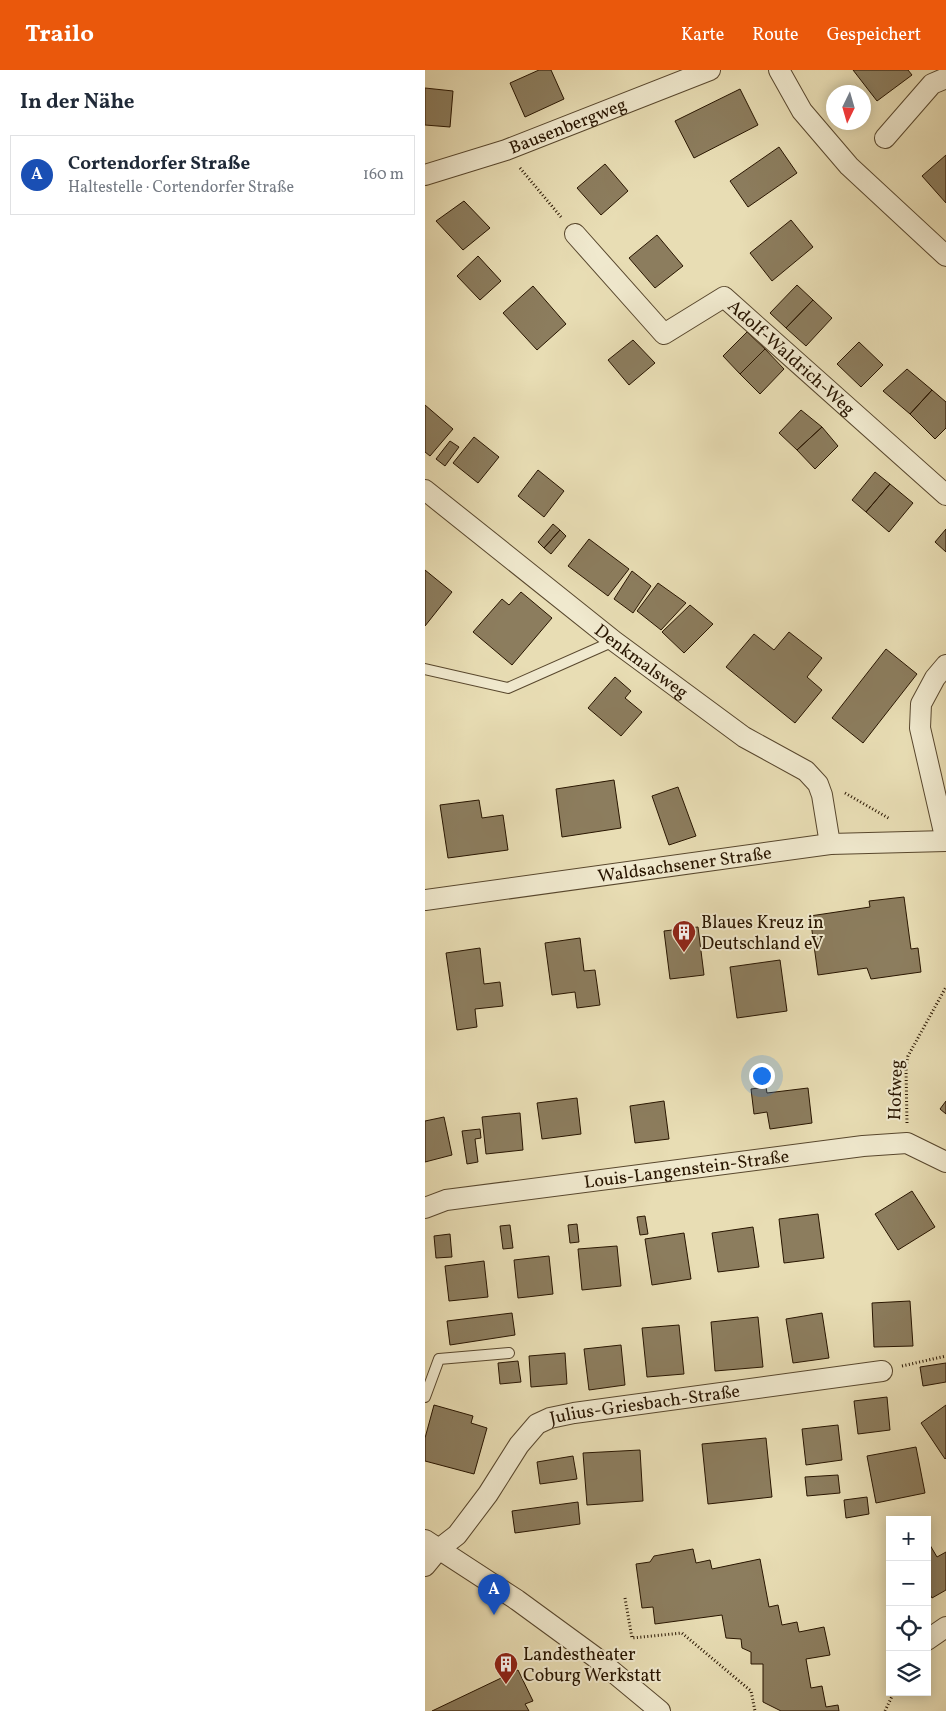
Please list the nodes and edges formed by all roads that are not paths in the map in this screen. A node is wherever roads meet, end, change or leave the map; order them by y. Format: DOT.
graph roads {
  1 [pos="710,70"];
  2 [pos="779,70"];
  3 [pos="946,78"];
  4 [pos="885,138"];
  5 [pos="425,175"];
  6 [pos="575,234"];
  7 [pos="946,256"];
  8 [pos="425,490"];
  9 [pos="946,495"];
  10 [pos="614,641"];
  11 [pos="946,665"];
  12 [pos="425,670"];
  13 [pos="946,841"];
  14 [pos="830,844"];
  15 [pos="425,900"];
  16 [pos="946,1162"];
  17 [pos="425,1208"];
  18 [pos="509,1353"];
  19 [pos="882,1371"];
  20 [pos="425,1397"];
  21 [pos="432,1544"];
  22 [pos="425,1566"];
  23 [pos="946,1627"];
  24 [pos="931,1637"];
  25 [pos="659,1711"];
  1 -- 5 [label="street, Bausenbergweg"];
  2 -- 7 [label="street"];
  3 -- 4 [label="street"];
  6 -- 9 [label="street, Adolf-Waldrich-Weg"];
  8 -- 10 [label="street, Denkmalsweg"];
  10 -- 12 [label="lane"];
  10 -- 14 [label="street, Denkmalsweg"];
  11 -- 13 [label="street"];
  13 -- 14 [label="street, Waldsachsener Straße"];
  14 -- 15 [label="street, Waldsachsener Straße"];
  16 -- 17 [label="street, Louis-Langenstein-Straße"];
  18 -- 20 [label="lane"];
  19 -- 21 [label="street, Julius-Griesbach-Straße"];
  21 -- 22 [label="street, Julius-Griesbach-Straße"];
  21 -- 25 [label="street"];
  23 -- 24 [label="street"];
}
